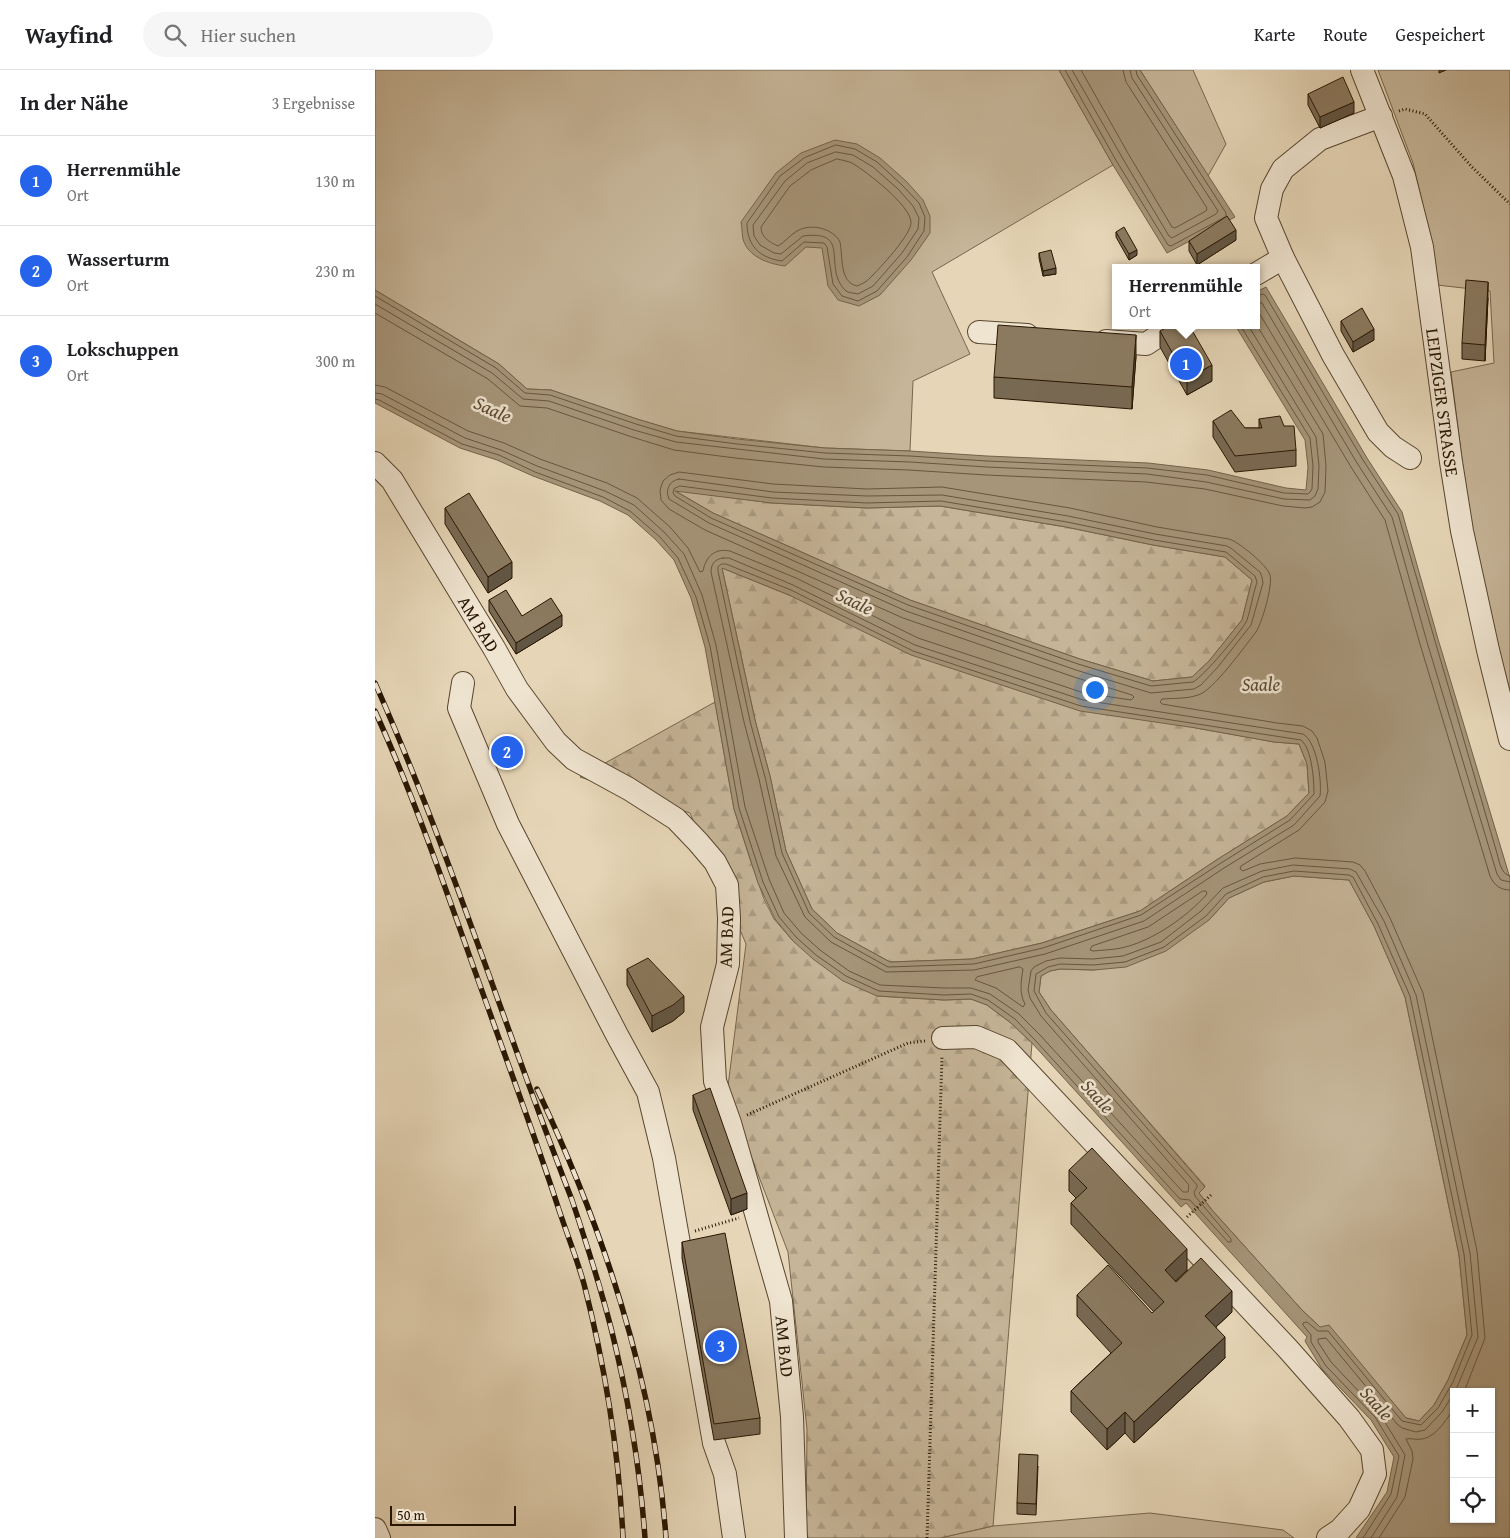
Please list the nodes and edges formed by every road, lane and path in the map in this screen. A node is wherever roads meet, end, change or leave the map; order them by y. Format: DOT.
graph roads {
  1 [pos="1362,70"];
  2 [pos="1381,116"];
  3 [pos="1510,204"];
  4 [pos="1283,258"];
  5 [pos="1260,272"];
  6 [pos="1169,329"];
  7 [pos="979,332"];
  8 [pos="1048,337"];
  9 [pos="1087,340"];
  10 [pos="1411,458"];
  11 [pos="375,463"];
  12 [pos="463,683"];
  13 [pos="1510,739"];
  14 [pos="943,1038"];
  15 [pos="730,1123"];
  16 [pos="1212,1194"];
  17 [pos="1193,1211"];
  18 [pos="375,1529"];
  19 [pos="379,1538"];
  20 [pos="734,1538"];
  21 [pos="796,1538"];
  22 [pos="927,1538"];
  23 [pos="1329,1538"];
  1 -- 2 [label="street, LEIPZIGER STRASSE"];
  2 -- 3 [label="path"];
  2 -- 4 [label="street"];
  2 -- 13 [label="street, LEIPZIGER STRASSE"];
  4 -- 5 [label="street"];
  4 -- 10 [label="street"];
  6 -- 9 [label="street"];
  7 -- 8 [label="street"];
  11 -- 15 [label="street, AM BAD"];
  12 -- 20 [label="street"];
  14 -- 15 [label="path"];
  14 -- 22 [label="path"];
  14 -- 23 [label="street"];
  15 -- 21 [label="street, AM BAD"];
  16 -- 17 [label="path"];
  18 -- 19 [label="street"];
}
